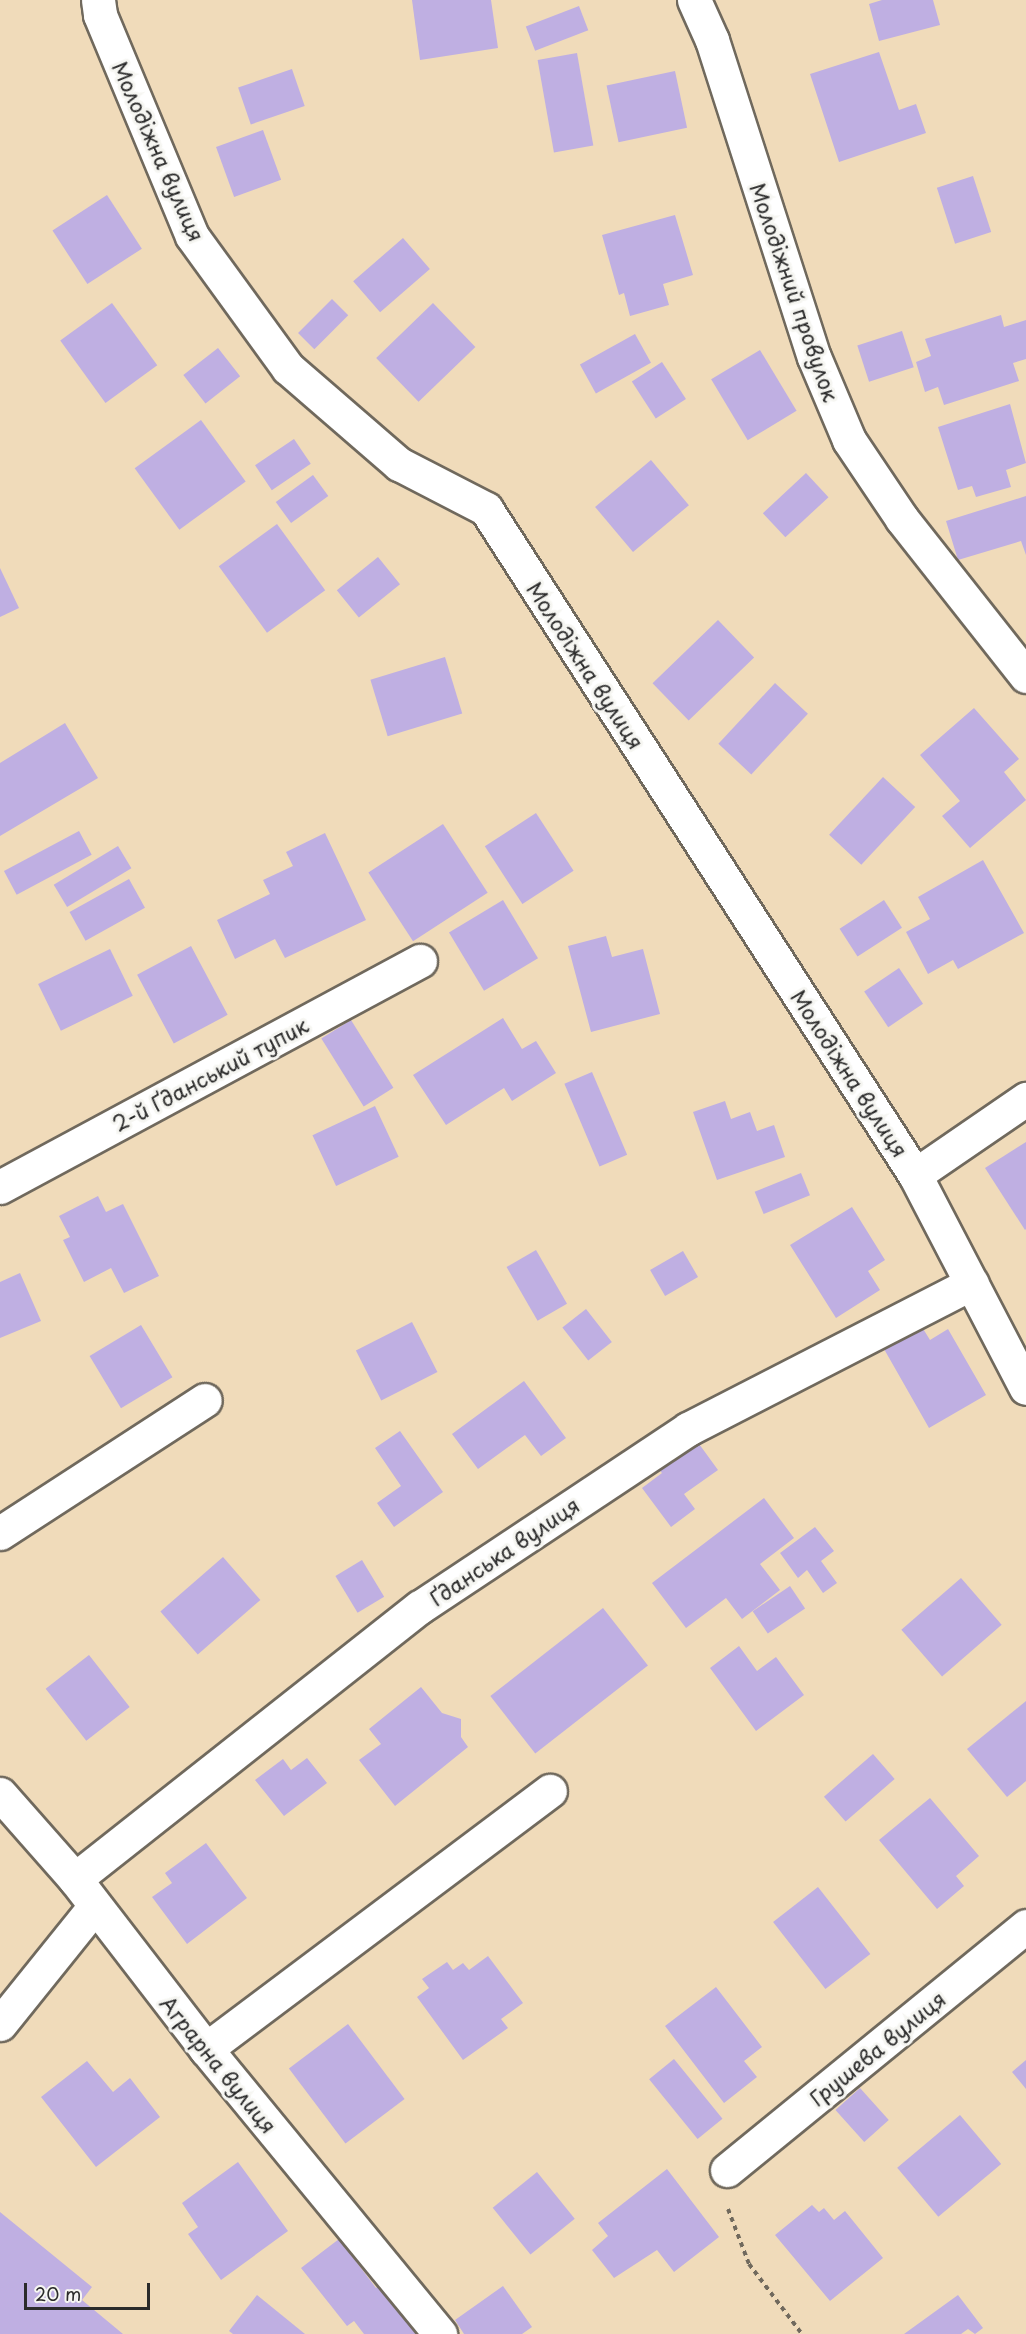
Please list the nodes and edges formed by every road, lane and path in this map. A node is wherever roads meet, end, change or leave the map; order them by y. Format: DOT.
graph roads {
  1 [pos="98,0"];
  2 [pos="694,0"];
  3 [pos="1026,676"];
  4 [pos="420,961"];
  5 [pos="1026,1098"];
  6 [pos="915,1175"];
  7 [pos="0,1187"];
  8 [pos="972,1283"];
  9 [pos="1026,1388"];
  10 [pos="205,1400"];
  11 [pos="0,1533"];
  12 [pos="550,1791"];
  13 [pos="0,1794"];
  14 [pos="75,1879"];
  15 [pos="94,1906"];
  16 [pos="1026,1926"];
  17 [pos="0,2024"];
  18 [pos="206,2049"];
  19 [pos="727,2170"];
  20 [pos="440,2334"];
  21 [pos="802,2334"];
  1 -- 6 [label="street, Молодіжна вулиця"];
  2 -- 3 [label="street, Молодіжний провулок"];
  4 -- 7 [label="street, 2-й Ґданський тупик"];
  5 -- 6 [label="street"];
  6 -- 8 [label="street, Молодіжна вулиця"];
  8 -- 9 [label="street, Молодіжна вулиця"];
  8 -- 14 [label="street, Ґданська вулиця"];
  10 -- 11 [label="street"];
  12 -- 18 [label="street"];
  13 -- 14 [label="street, Аграрна вулиця"];
  14 -- 15 [label="street, Аграрна вулиця"];
  15 -- 17 [label="street"];
  15 -- 18 [label="street, Аграрна вулиця"];
  16 -- 19 [label="street, Грушева вулиця"];
  18 -- 20 [label="street, Аграрна вулиця"];
  19 -- 21 [label="path"];
}
